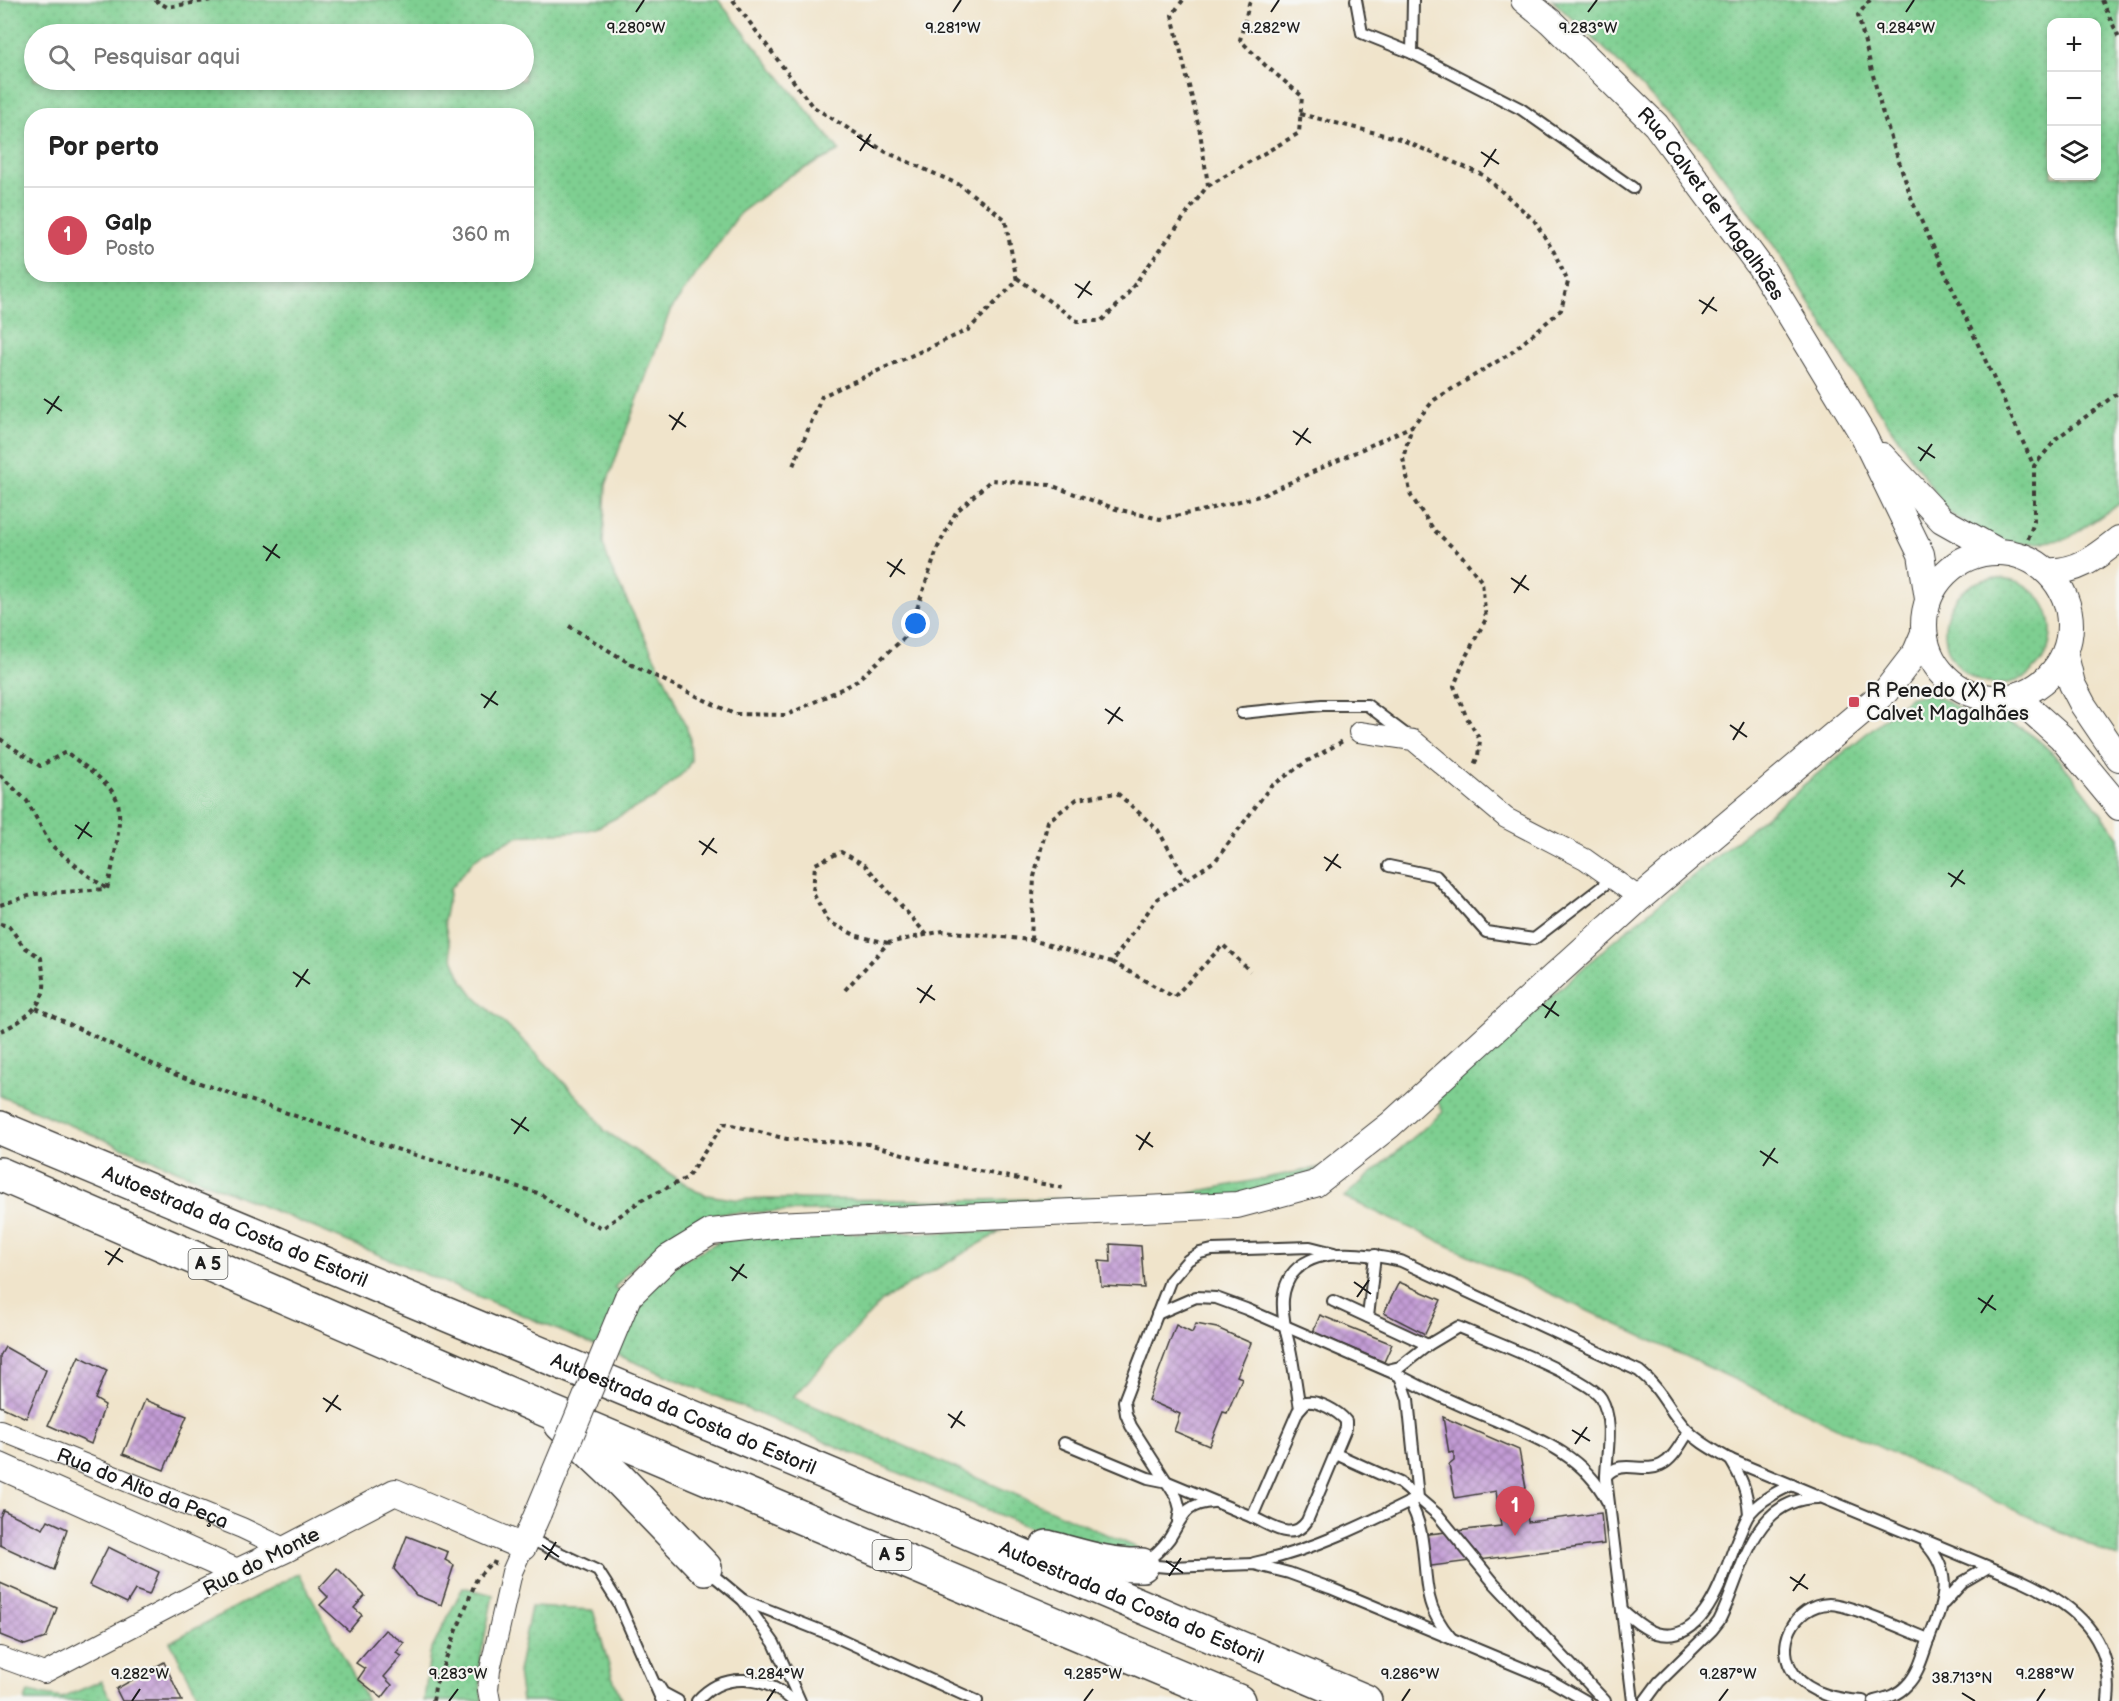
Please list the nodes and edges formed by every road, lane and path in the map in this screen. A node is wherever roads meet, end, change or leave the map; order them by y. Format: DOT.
graph roads {
  1 [pos="155,0"];
  2 [pos="211,0"];
  3 [pos="733,0"];
  4 [pos="1183,0"];
  5 [pos="1250,0"];
  6 [pos="1356,0"];
  7 [pos="1413,0"];
  8 [pos="1524,0"];
  9 [pos="1870,0"];
  10 [pos="2102,0"];
  11 [pos="2119,38"];
  12 [pos="1412,53"];
  13 [pos="1300,114"];
  14 [pos="1208,187"];
  15 [pos="1633,188"];
  16 [pos="1017,278"];
  17 [pos="2119,392"];
  18 [pos="1412,426"];
  19 [pos="1863,435"];
  20 [pos="793,466"];
  21 [pos="2034,466"];
  22 [pos="2111,545"];
  23 [pos="2011,554"];
  24 [pos="2047,571"];
  25 [pos="1928,599"];
  26 [pos="2068,604"];
  27 [pos="569,626"];
  28 [pos="1924,633"];
  29 [pos="2065,655"];
  30 [pos="1949,681"];
  31 [pos="1886,691"];
  32 [pos="2016,697"];
  33 [pos="1242,713"];
  34 [pos="1359,732"];
  35 [pos="0,739"];
  36 [pos="1413,740"];
  37 [pos="2119,758"];
  38 [pos="0,775"];
  39 [pos="1465,783"];
  40 [pos="2119,807"];
  41 [pos="1389,866"];
  42 [pos="1186,879"];
  43 [pos="1612,879"];
  44 [pos="107,889"];
  45 [pos="1640,898"];
  46 [pos="0,905"];
  47 [pos="0,924"];
  48 [pos="927,934"];
  49 [pos="1031,940"];
  50 [pos="888,943"];
  51 [pos="1112,962"];
  52 [pos="1250,972"];
  53 [pos="845,990"];
  54 [pos="36,1008"];
  55 [pos="0,1031"];
  56 [pos="0,1128"];
  57 [pos="0,1174"];
  58 [pos="1063,1188"];
  59 [pos="1337,1254"];
  60 [pos="1375,1255"];
  61 [pos="1333,1301"];
  62 [pos="1156,1314"];
  63 [pos="1368,1317"];
  64 [pos="1283,1325"];
  65 [pos="1428,1345"];
  66 [pos="1387,1370"];
  67 [pos="1400,1376"];
  68 [pos="1300,1408"];
  69 [pos="546,1410"];
  70 [pos="0,1430"];
  71 [pos="1689,1432"];
  72 [pos="1064,1443"];
  73 [pos="1336,1454"];
  74 [pos="1730,1459"];
  75 [pos="0,1466"];
  76 [pos="1606,1476"];
  77 [pos="1168,1482"];
  78 [pos="1792,1485"];
  79 [pos="1822,1498"];
  80 [pos="1413,1500"];
  81 [pos="1213,1502"];
  82 [pos="1610,1507"];
  83 [pos="1749,1514"];
  84 [pos="1252,1517"];
  85 [pos="934,1518"];
  86 [pos="1178,1521"];
  87 [pos="1923,1540"];
  88 [pos="525,1543"];
  89 [pos="286,1549"];
  90 [pos="1246,1564"];
  91 [pos="1142,1565"];
  92 [pos="705,1568"];
  93 [pos="1987,1568"];
  94 [pos="237,1572"];
  95 [pos="512,1572"];
  96 [pos="743,1599"];
  97 [pos="1942,1606"];
  98 [pos="1622,1610"];
  99 [pos="1451,1638"];
  100 [pos="1929,1639"];
  101 [pos="0,1657"];
  102 [pos="649,1673"];
  103 [pos="433,1701"];
  104 [pos="490,1701"];
  105 [pos="662,1701"];
  106 [pos="678,1701"];
  107 [pos="697,1701"];
  108 [pos="793,1701"];
  109 [pos="800,1701"];
  110 [pos="977,1701"];
  111 [pos="1238,1701"];
  112 [pos="1365,1701"];
  113 [pos="1586,1701"];
  114 [pos="1605,1701"];
  115 [pos="1633,1701"];
  116 [pos="1645,1701"];
  117 [pos="1863,1701"];
  118 [pos="1874,1701"];
  119 [pos="2108,1701"];
  1 -- 2 [label="path"];
  3 -- 16 [label="path"];
  4 -- 14 [label="path"];
  5 -- 13 [label="path"];
  6 -- 12 [label="lane"];
  7 -- 12 [label="lane"];
  8 -- 19 [label="street, Rua Calvet de Magalhães"];
  9 -- 21 [label="path"];
  10 -- 11 [label="path"];
  12 -- 15 [label="lane"];
  13 -- 14 [label="path"];
  13 -- 18 [label="path"];
  14 -- 16 [label="path"];
  16 -- 20 [label="path"];
  17 -- 21 [label="path"];
  18 -- 27 [label="path"];
  18 -- 39 [label="path"];
  19 -- 23 [label="street, Rua Calvet de Magalhães"];
  19 -- 25 [label="street, Rua Calvet de Magalhães"];
  21 -- 23 [label="path"];
  22 -- 24 [label="street"];
  22 -- 26 [label="street"];
  23 -- 24 [label="street"];
  23 -- 25 [label="street"];
  24 -- 26 [label="street"];
  25 -- 28 [label="street"];
  26 -- 29 [label="street"];
  28 -- 30 [label="street"];
  28 -- 31 [label="street"];
  29 -- 32 [label="street"];
  29 -- 37 [label="street"];
  30 -- 31 [label="street"];
  30 -- 32 [label="street"];
  31 -- 45 [label="street"];
  32 -- 40 [label="street"];
  33 -- 36 [label="lane"];
  34 -- 36 [label="street"];
  34 -- 42 [label="path"];
  35 -- 44 [label="path"];
  36 -- 39 [label="street"];
  38 -- 44 [label="path"];
  39 -- 43 [label="street"];
  41 -- 43 [label="lane"];
  42 -- 49 [label="path"];
  42 -- 51 [label="path"];
  43 -- 45 [label="street"];
  44 -- 46 [label="path"];
  45 -- 88 [label="street, bridge"];
  47 -- 54 [label="path"];
  48 -- 49 [label="path"];
  48 -- 50 [label="path"];
  48 -- 50 [label="path"];
  49 -- 51 [label="path"];
  50 -- 53 [label="path"];
  51 -- 52 [label="path"];
  54 -- 55 [label="path"];
  54 -- 58 [label="path"];
  56 -- 85 [label="highway, Autoestrada da Costa do Estoril / A 5"];
  57 -- 69 [label="highway, A 5"];
  59 -- 60 [label="lane"];
  59 -- 62 [label="lane"];
  59 -- 64 [label="lane"];
  60 -- 63 [label="lane"];
  60 -- 71 [label="lane"];
  61 -- 63 [label="lane"];
  62 -- 64 [label="lane"];
  62 -- 77 [label="lane"];
  63 -- 65 [label="lane"];
  64 -- 66 [label="lane"];
  64 -- 68 [label="lane"];
  65 -- 66 [label="lane"];
  65 -- 76 [label="lane"];
  66 -- 67 [label="lane"];
  67 -- 80 [label="lane"];
  67 -- 82 [label="lane"];
  68 -- 73 [label="lane"];
  68 -- 84 [label="lane"];
  69 -- 92 [label="highway"];
  69 -- 111 [label="highway, A 5"];
  70 -- 89 [label="street, Rua do Alto da Peça"];
  71 -- 74 [label="lane"];
  71 -- 76 [label="lane"];
  72 -- 77 [label="lane"];
  73 -- 80 [label="lane"];
  73 -- 84 [label="lane"];
  74 -- 78 [label="lane"];
  74 -- 83 [label="lane"];
  75 -- 94 [label="street, Rua do Alto da Peça"];
  76 -- 82 [label="lane"];
  77 -- 81 [label="lane"];
  77 -- 86 [label="lane"];
  78 -- 79 [label="lane"];
  78 -- 83 [label="lane"];
  79 -- 87 [label="lane"];
  79 -- 116 [label="lane"];
  80 -- 90 [label="lane"];
  80 -- 99 [label="lane"];
  80 -- 114 [label="lane"];
  81 -- 84 [label="lane"];
  81 -- 86 [label="lane"];
  82 -- 98 [label="lane"];
  83 -- 98 [label="lane"];
  85 -- 91 [label="highway"];
  85 -- 112 [label="highway, Autoestrada da Costa do Estoril / A 5"];
  86 -- 91 [label="lane"];
  87 -- 93 [label="lane"];
  87 -- 97 [label="lane"];
  88 -- 89 [label="street, Rua do Monte"];
  88 -- 95 [label="street"];
  88 -- 102 [label="lane"];
  89 -- 94 [label="street, Rua do Monte"];
  90 -- 91 [label="lane"];
  90 -- 99 [label="lane"];
  92 -- 96 [label="lane"];
  93 -- 97 [label="lane"];
  93 -- 119 [label="lane"];
  94 -- 101 [label="street, Rua do Monte"];
  95 -- 103 [label="path"];
  95 -- 104 [label="street"];
  96 -- 109 [label="lane"];
  96 -- 110 [label="lane"];
  97 -- 100 [label="lane"];
  98 -- 115 [label="lane"];
  99 -- 113 [label="lane"];
  100 -- 117 [label="lane"];
  100 -- 118 [label="lane"];
  102 -- 105 [label="lane"];
  102 -- 106 [label="lane"];
  107 -- 108 [label="lane"];
}
